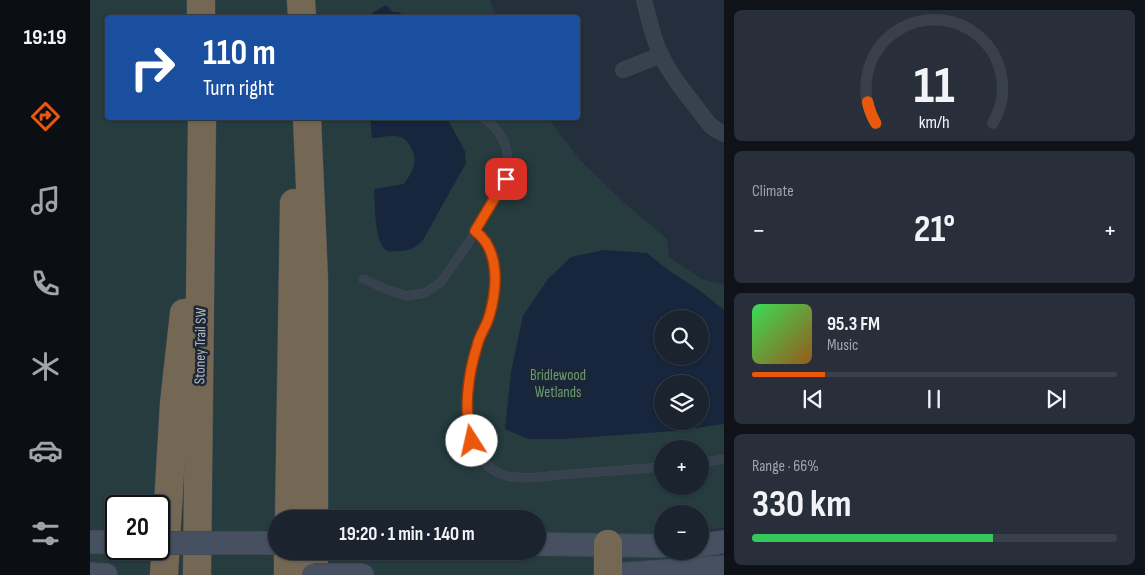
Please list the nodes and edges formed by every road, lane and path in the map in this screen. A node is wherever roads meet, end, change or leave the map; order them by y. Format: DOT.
graph roads {
  1 [pos="201,0"];
  2 [pos="296,0"];
  3 [pos="302,0"];
  4 [pos="644,0"];
  5 [pos="201,15"];
  6 [pos="296,15"];
  7 [pos="302,15"];
  8 [pos="661,55"];
  9 [pos="623,70"];
  10 [pos="202,120"];
  11 [pos="294,120"];
  12 [pos="307,120"];
  13 [pos="487,120"];
  14 [pos="724,134"];
  15 [pos="475,231"];
  16 [pos="364,279"];
  17 [pos="724,459"];
  18 [pos="709,462"];
  19 [pos="654,468"];
  20 [pos="289,510"];
  21 [pos="314,510"];
  22 [pos="724,542"];
  23 [pos="170,543"];
  24 [pos="268,543"];
  25 [pos="546,544"];
  26 [pos="608,544"];
  27 [pos="709,544"];
  28 [pos="652,546"];
  29 [pos="288,560"];
  30 [pos="314,560"];
  31 [pos="724,568"];
  32 [pos="90,574"];
  33 [pos="641,574"];
  34 [pos="106,575"];
  35 [pos="164,575"];
  36 [pos="197,575"];
  37 [pos="288,575"];
  38 [pos="314,575"];
  39 [pos="364,575"];
  40 [pos="610,575"];
  41 [pos="702,575"];
  1 -- 5 [label="highway"];
  2 -- 6 [label="highway"];
  3 -- 7 [label="highway"];
  4 -- 8 [label="street"];
  8 -- 9 [label="street"];
  8 -- 14 [label="street"];
  10 -- 35 [label="highway"];
  10 -- 36 [label="highway, Stoney Trail SW"];
  11 -- 20 [label="highway"];
  12 -- 21 [label="highway"];
  13 -- 15 [label="lane"];
  15 -- 16 [label="lane"];
  15 -- 19 [label="lane"];
  17 -- 18 [label="lane"];
  22 -- 27 [label="main road"];
  23 -- 24 [label="main road, bridge"];
  25 -- 26 [label="main road"];
  26 -- 28 [label="main road"];
  26 -- 40 [label="highway"];
  28 -- 33 [label="main road"];
  29 -- 37 [label="highway"];
  30 -- 38 [label="highway"];
  31 -- 33 [label="main road"];
  31 -- 41 [label="main road"];
  32 -- 34 [label="main road"];
  33 -- 40 [label="main road"];
  38 -- 39 [label="main road, bridge"];
}
